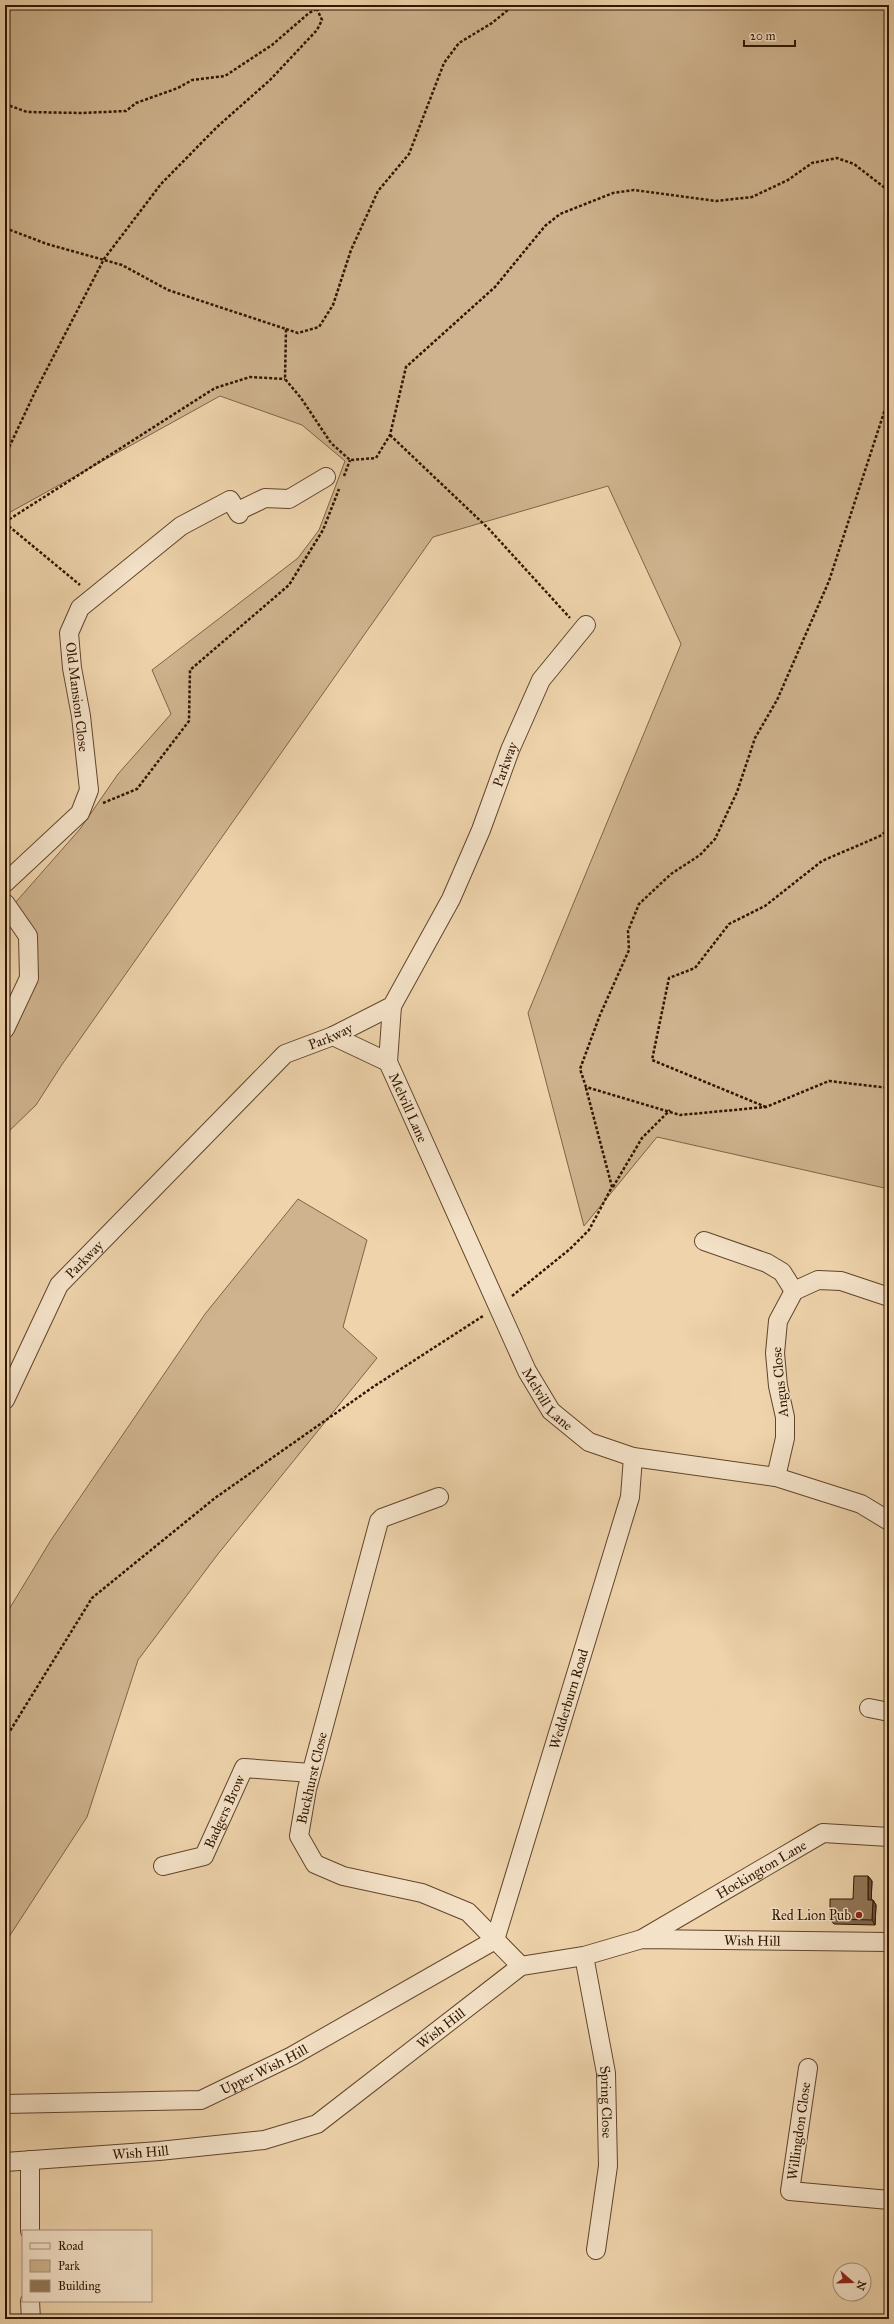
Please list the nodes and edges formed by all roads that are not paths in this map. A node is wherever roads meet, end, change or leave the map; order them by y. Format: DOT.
graph roads {
  1 [pos="336,482"];
  2 [pos="584,627"];
  3 [pos="5,884"];
  4 [pos="5,903"];
  5 [pos="392,1006"];
  6 [pos="5,1029"];
  7 [pos="333,1036"];
  8 [pos="388,1062"];
  9 [pos="704,1241"];
  10 [pos="794,1291"];
  11 [pos="889,1297"];
  12 [pos="11,1373"];
  13 [pos="5,1400"];
  14 [pos="633,1457"];
  15 [pos="776,1477"];
  16 [pos="439,1498"];
  17 [pos="889,1521"];
  18 [pos="869,1708"];
  19 [pos="889,1712"];
  20 [pos="311,1773"];
  21 [pos="889,1837"];
  22 [pos="163,1866"];
  23 [pos="642,1939"];
  24 [pos="495,1940"];
  25 [pos="889,1942"];
  26 [pos="584,1956"];
  27 [pos="521,1966"];
  28 [pos="808,2068"];
  29 [pos="5,2104"];
  30 [pos="30,2160"];
  31 [pos="5,2162"];
  32 [pos="889,2200"];
  33 [pos="30,2230"];
  34 [pos="596,2250"];
  35 [pos="30,2302"];
  36 [pos="31,2319"];
  1 -- 3 [label="street, Old Mansion Close"];
  2 -- 5 [label="street, Parkway"];
  4 -- 6 [label="street"];
  5 -- 7 [label="street, Parkway"];
  5 -- 8 [label="street"];
  7 -- 8 [label="street"];
  7 -- 12 [label="street, Parkway"];
  8 -- 14 [label="street, Melvill Lane"];
  9 -- 10 [label="street"];
  10 -- 11 [label="street"];
  10 -- 15 [label="street, Angus Close"];
  12 -- 13 [label="street, Parkway"];
  14 -- 15 [label="street, Melvill Lane"];
  14 -- 24 [label="street, Wedderburn Road"];
  15 -- 17 [label="street, Melvill Lane"];
  16 -- 20 [label="street, Buckhurst Close"];
  18 -- 19 [label="street"];
  20 -- 22 [label="street, Badgers Brow"];
  20 -- 24 [label="street, Buckhurst Close"];
  21 -- 23 [label="street, Hockington Lane"];
  23 -- 25 [label="street, Wish Hill"];
  23 -- 26 [label="street, Wish Hill"];
  24 -- 27 [label="street, Buckhurst Close"];
  24 -- 29 [label="street, Upper Wish Hill"];
  26 -- 27 [label="street, Wish Hill"];
  26 -- 34 [label="street, Spring Close"];
  27 -- 30 [label="street, Wish Hill"];
  28 -- 32 [label="street, Willingdon Close"];
  30 -- 31 [label="street, Wish Hill"];
  30 -- 33 [label="street"];
  35 -- 36 [label="street"];
}
